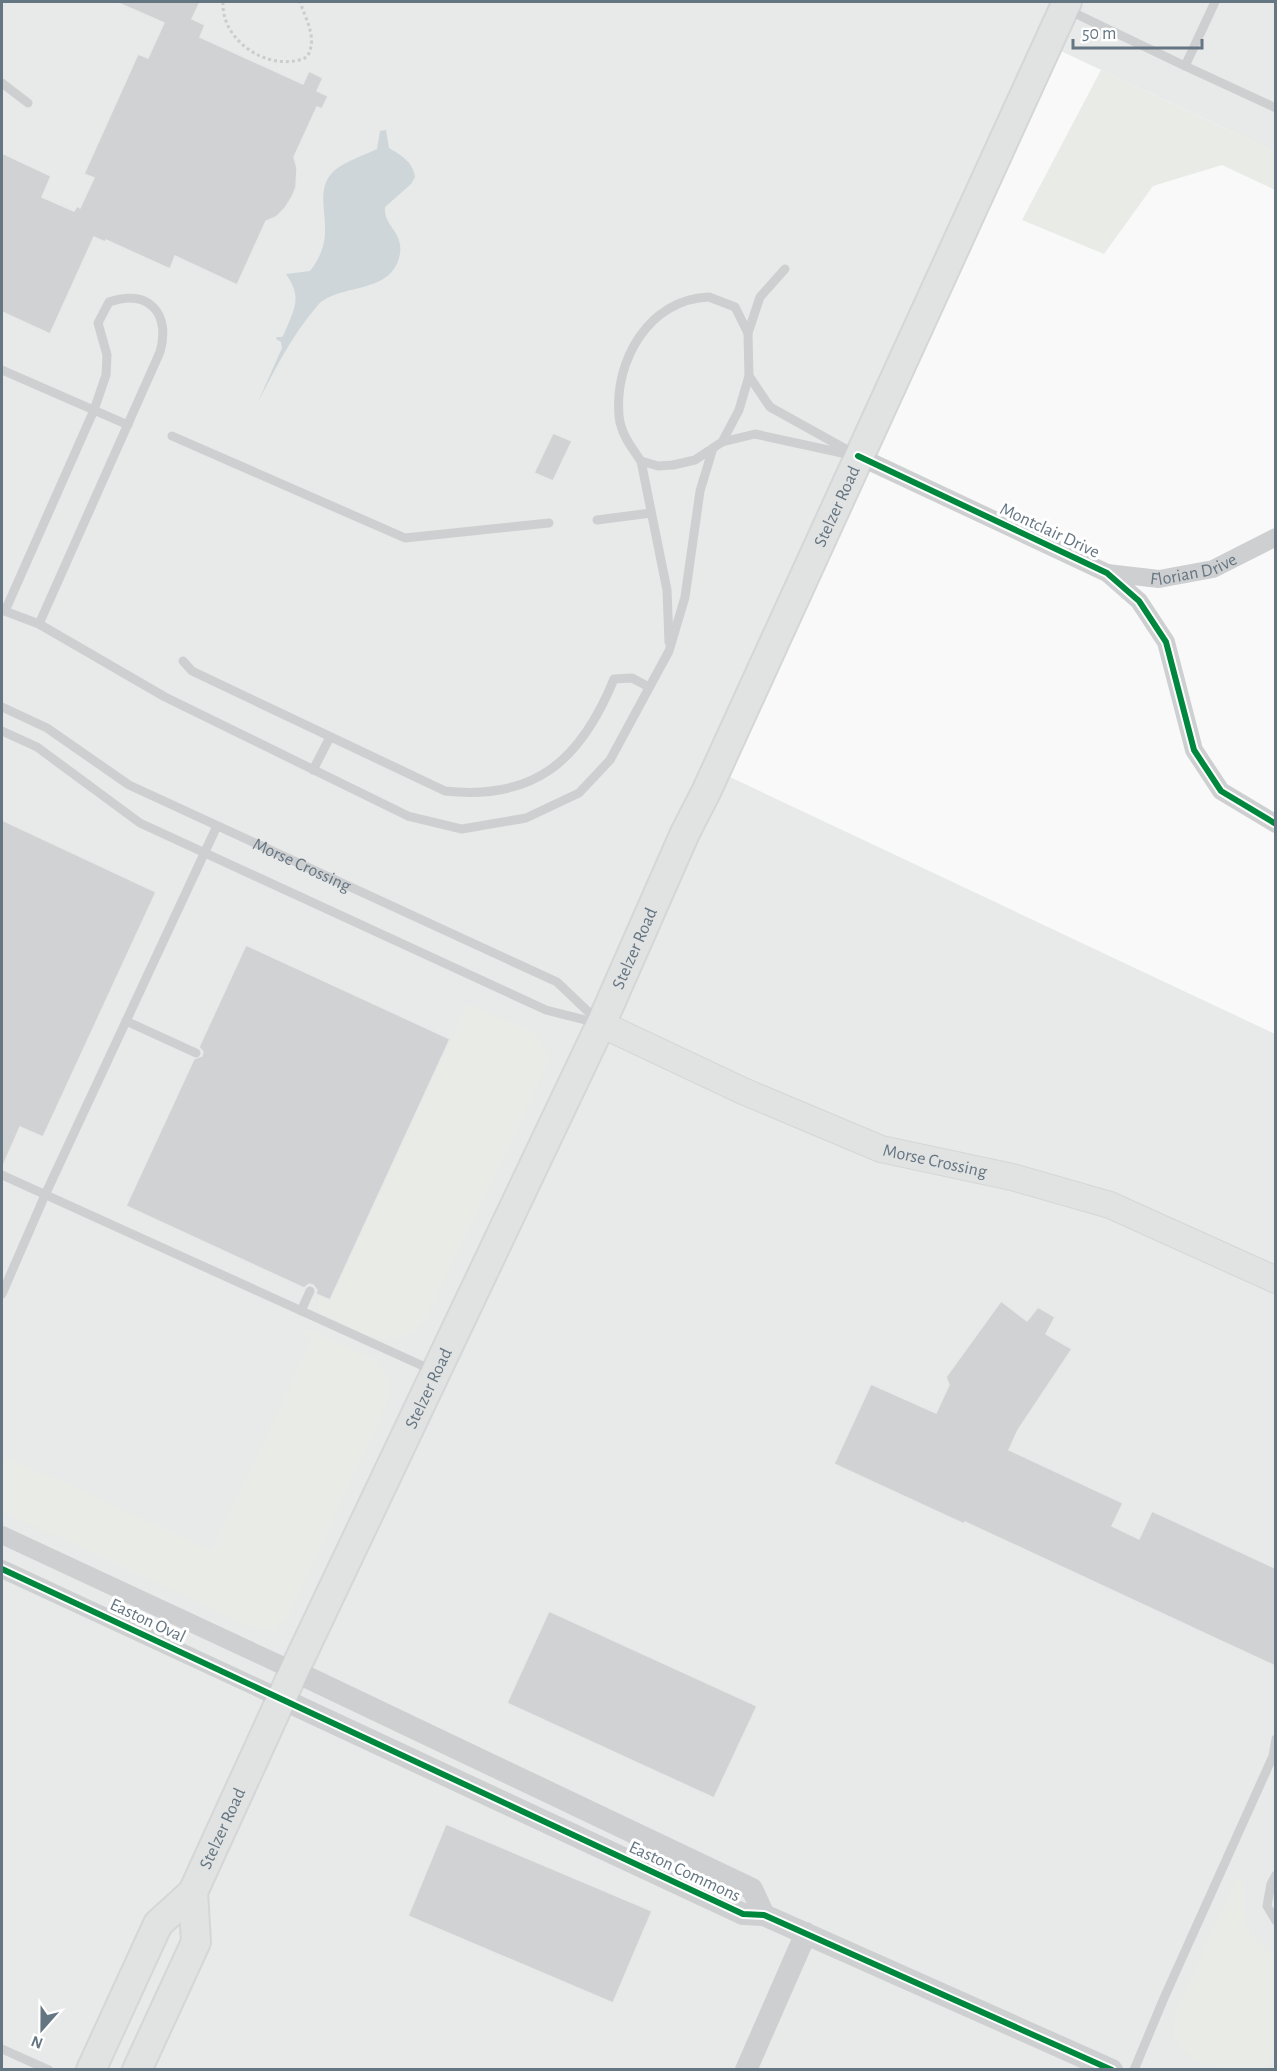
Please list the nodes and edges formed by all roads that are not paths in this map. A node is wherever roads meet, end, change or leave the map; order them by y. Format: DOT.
graph roads {
  1 [pos="1215,2"];
  2 [pos="1065,5"];
  3 [pos="1185,66"];
  4 [pos="2,83"];
  5 [pos="28,103"];
  6 [pos="1275,108"];
  7 [pos="785,269"];
  8 [pos="748,333"];
  9 [pos="2,370"];
  10 [pos="749,376"];
  11 [pos="93,410"];
  12 [pos="128,425"];
  13 [pos="172,436"];
  14 [pos="722,442"];
  15 [pos="713,448"];
  16 [pos="858,456"];
  17 [pos="641,461"];
  18 [pos="651,513"];
  19 [pos="597,520"];
  20 [pos="549,523"];
  21 [pos="1275,537"];
  22 [pos="1107,573"];
  23 [pos="4,610"];
  24 [pos="39,624"];
  25 [pos="669,651"];
  26 [pos="183,661"];
  27 [pos="650,687"];
  28 [pos="2,707"];
  29 [pos="2,731"];
  30 [pos="330,737"];
  31 [pos="313,770"];
  32 [pos="1275,824"];
  33 [pos="217,826"];
  34 [pos="204,853"];
  35 [pos="126,1021"];
  36 [pos="601,1024"];
  37 [pos="196,1053"];
  38 [pos="2,1175"];
  39 [pos="45,1195"];
  40 [pos="1275,1280"];
  41 [pos="310,1291"];
  42 [pos="2,1294"];
  43 [pos="301,1311"];
  44 [pos="436,1372"];
  45 [pos="2,1535"];
  46 [pos="2,1569"];
  47 [pos="294,1671"];
  48 [pos="282,1699"];
  49 [pos="1275,1739"];
  50 [pos="1275,1875"];
  51 [pos="193,1892"];
  52 [pos="764,1915"];
  53 [pos="1275,1921"];
  54 [pos="806,1933"];
  55 [pos="2,2049"];
  56 [pos="49,2070"];
  57 [pos="91,2070"];
  58 [pos="136,2070"];
  59 [pos="746,2070"];
  60 [pos="1112,2070"];
  61 [pos="1134,2070"];
  1 -- 3 [label="lane"];
  2 -- 3 [label="lane"];
  2 -- 16 [label="main road, Stelzer Road"];
  3 -- 6 [label="lane"];
  4 -- 5 [label="lane"];
  7 -- 8 [label="lane"];
  8 -- 10 [label="lane"];
  8 -- 17 [label="lane"];
  9 -- 11 [label="lane"];
  10 -- 14 [label="lane"];
  10 -- 16 [label="lane"];
  11 -- 12 [label="lane"];
  11 -- 12 [label="lane"];
  11 -- 23 [label="lane"];
  12 -- 24 [label="lane"];
  13 -- 20 [label="lane"];
  14 -- 15 [label="lane"];
  14 -- 16 [label="lane"];
  15 -- 17 [label="lane"];
  15 -- 25 [label="lane"];
  16 -- 22 [label="street, Montclair Drive"];
  16 -- 36 [label="main road, Stelzer Road"];
  17 -- 18 [label="lane"];
  18 -- 19 [label="lane"];
  18 -- 25 [label="lane"];
  21 -- 22 [label="street, Florian Drive"];
  22 -- 32 [label="street, Montclair Drive"];
  23 -- 24 [label="lane"];
  24 -- 31 [label="lane"];
  25 -- 27 [label="lane"];
  26 -- 30 [label="lane"];
  27 -- 30 [label="lane"];
  27 -- 31 [label="lane"];
  28 -- 33 [label="lane, Morse Crossing"];
  29 -- 34 [label="lane, Morse Crossing"];
  30 -- 31 [label="lane"];
  33 -- 34 [label="lane"];
  33 -- 36 [label="lane, Morse Crossing"];
  34 -- 35 [label="lane"];
  34 -- 36 [label="lane, Morse Crossing"];
  35 -- 37 [label="lane"];
  35 -- 39 [label="lane"];
  36 -- 40 [label="main road, Morse Crossing"];
  36 -- 44 [label="main road, Stelzer Road"];
  38 -- 39 [label="lane"];
  39 -- 42 [label="lane"];
  39 -- 43 [label="lane"];
  41 -- 43 [label="lane"];
  43 -- 44 [label="lane"];
  44 -- 47 [label="main road, Stelzer Road"];
  45 -- 47 [label="street, Easton Oval"];
  46 -- 48 [label="street, Easton Oval"];
  47 -- 48 [label="main road, Stelzer Road"];
  47 -- 52 [label="street, Easton Commons"];
  48 -- 51 [label="main road, Stelzer Road"];
  48 -- 52 [label="street, Easton Commons"];
  49 -- 61 [label="lane"];
  50 -- 53 [label="lane"];
  51 -- 57 [label="main road, Stelzer Road"];
  51 -- 58 [label="main road, Stelzer Road"];
  52 -- 54 [label="street, Easton Commons"];
  54 -- 59 [label="street"];
  54 -- 60 [label="street, Easton Commons"];
  55 -- 56 [label="lane"];
}
